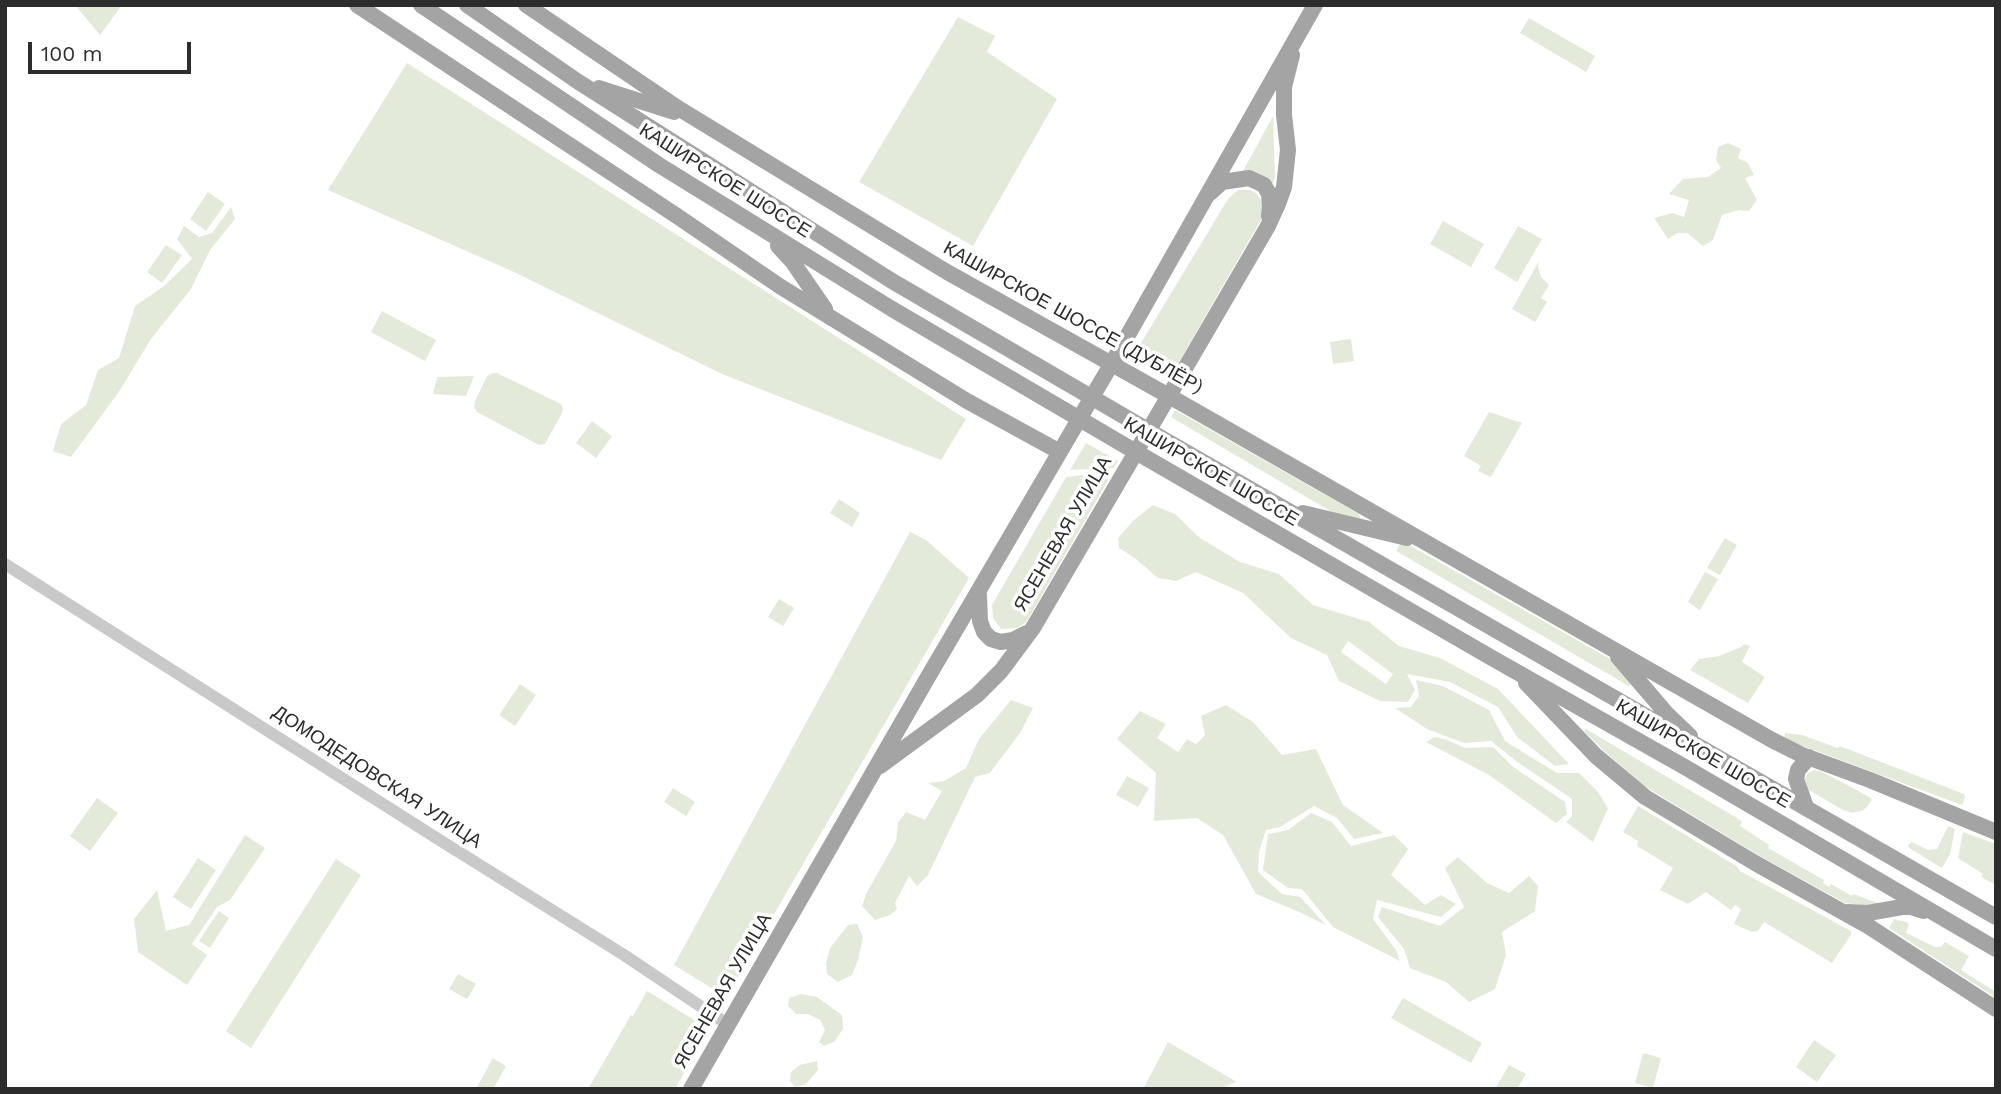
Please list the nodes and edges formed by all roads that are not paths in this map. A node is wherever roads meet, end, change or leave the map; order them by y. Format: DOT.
graph roads {
  1 [pos="357,5"];
  2 [pos="421,5"];
  3 [pos="467,5"];
  4 [pos="526,5"];
  5 [pos="1314,6"];
  6 [pos="1296,38"];
  7 [pos="577,81"];
  8 [pos="697,119"];
  9 [pos="1206,196"];
  10 [pos="1268,226"];
  11 [pos="761,229"];
  12 [pos="830,316"];
  13 [pos="1112,363"];
  14 [pos="1169,396"];
  15 [pos="1091,398"];
  16 [pos="1079,419"];
  17 [pos="1148,431"];
  18 [pos="1060,452"];
  19 [pos="1136,453"];
  20 [pos="1280,507"];
  21 [pos="1426,543"];
  22 [pos="5,564"];
  23 [pos="979,592"];
  24 [pos="1033,628"];
  25 [pos="1611,649"];
  26 [pos="1508,667"];
  27 [pos="1701,749"];
  28 [pos="1809,757"];
  29 [pos="875,769"];
  30 [pos="1806,807"];
  31 [pos="1996,832"];
  32 [pos="1836,908"];
  33 [pos="1996,917"];
  34 [pos="1946,919"];
  35 [pos="1996,949"];
  36 [pos="1996,1009"];
  37 [pos="727,1024"];
  38 [pos="691,1089"];
  1 -- 12 [label="main road"];
  2 -- 11 [label="main road, КАШИРСКОЕ ШОССЕ"];
  3 -- 7 [label="main road, КАШИРСКОЕ ШОССЕ"];
  4 -- 8 [label="main road, КАШИРСКОЕ ШОССЕ (ДУБЛЁР)"];
  5 -- 6 [label="main road, ЯСЕНЕВАЯ УЛИЦА"];
  6 -- 9 [label="main road, ЯСЕНЕВАЯ УЛИЦА"];
  6 -- 10 [label="main road, ЯСЕНЕВАЯ УЛИЦА"];
  7 -- 8 [label="main road"];
  7 -- 15 [label="main road, КАШИРСКОЕ ШОССЕ"];
  8 -- 13 [label="main road, КАШИРСКОЕ ШОССЕ (ДУБЛЁР)"];
  9 -- 10 [label="main road"];
  9 -- 13 [label="main road, ЯСЕНЕВАЯ УЛИЦА"];
  10 -- 14 [label="main road, ЯСЕНЕВАЯ УЛИЦА"];
  11 -- 12 [label="main road"];
  11 -- 16 [label="main road, КАШИРСКОЕ ШОССЕ"];
  12 -- 18 [label="main road"];
  13 -- 14 [label="main road, КАШИРСКОЕ ШОССЕ (ДУБЛЁР)"];
  13 -- 15 [label="main road, ЯСЕНЕВАЯ УЛИЦА"];
  14 -- 17 [label="main road, ЯСЕНЕВАЯ УЛИЦА"];
  14 -- 21 [label="main road, КАШИРСКОЕ ШОССЕ (ДУБЛЁР)"];
  15 -- 16 [label="main road, ЯСЕНЕВАЯ УЛИЦА"];
  15 -- 17 [label="main road, КАШИРСКОЕ ШОССЕ"];
  16 -- 18 [label="main road, ЯСЕНЕВАЯ УЛИЦА"];
  16 -- 19 [label="main road, КАШИРСКОЕ ШОССЕ"];
  17 -- 19 [label="main road, ЯСЕНЕВАЯ УЛИЦА"];
  17 -- 20 [label="main road, КАШИРСКОЕ ШОССЕ"];
  18 -- 23 [label="main road, ЯСЕНЕВАЯ УЛИЦА"];
  19 -- 24 [label="main road, ЯСЕНЕВАЯ УЛИЦА"];
  19 -- 26 [label="main road, КАШИРСКОЕ ШОССЕ"];
  20 -- 21 [label="main road"];
  20 -- 27 [label="main road, КАШИРСКОЕ ШОССЕ"];
  21 -- 25 [label="main road, КАШИРСКОЕ ШОССЕ (ДУБЛЁР)"];
  22 -- 37 [label="street, ДОМОДЕДОВСКАЯ УЛИЦА"];
  23 -- 24 [label="main road"];
  23 -- 29 [label="main road, ЯСЕНЕВАЯ УЛИЦА"];
  24 -- 29 [label="main road, ЯСЕНЕВАЯ УЛИЦА"];
  25 -- 27 [label="main road"];
  25 -- 28 [label="main road, КАШИРСКОЕ ШОССЕ (ДУБЛЁР)"];
  26 -- 32 [label="main road"];
  26 -- 34 [label="main road, КАШИРСКОЕ ШОССЕ"];
  27 -- 30 [label="main road, КАШИРСКОЕ ШОССЕ"];
  28 -- 30 [label="main road"];
  28 -- 31 [label="main road, КАШИРСКОЕ ШОССЕ (ДУБЛЁР)"];
  29 -- 37 [label="main road, ЯСЕНЕВАЯ УЛИЦА"];
  30 -- 33 [label="main road, КАШИРСКОЕ ШОССЕ"];
  32 -- 34 [label="main road"];
  32 -- 36 [label="main road"];
  34 -- 35 [label="main road, КАШИРСКОЕ ШОССЕ"];
  37 -- 38 [label="main road, ЯСЕНЕВАЯ УЛИЦА"];
}
